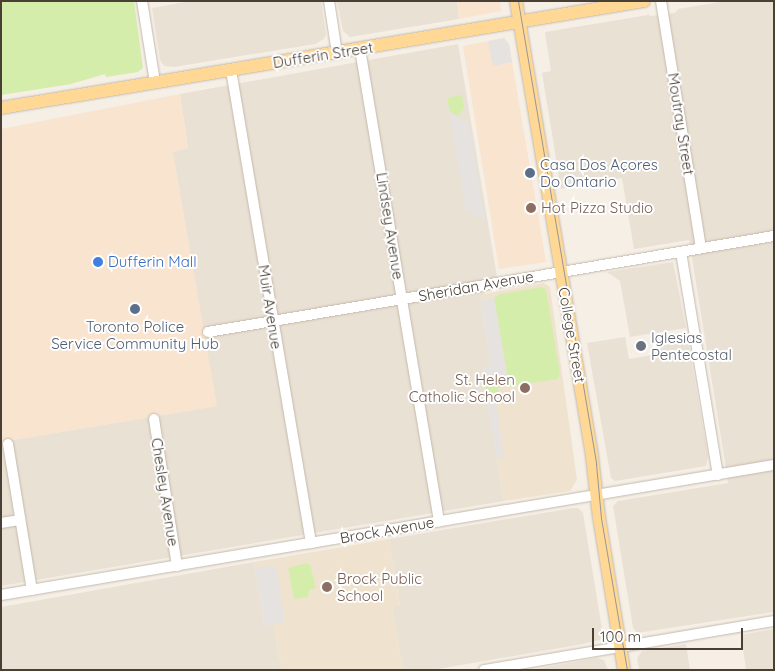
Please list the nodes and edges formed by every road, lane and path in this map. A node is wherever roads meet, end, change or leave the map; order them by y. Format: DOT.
graph roads {
  1 [pos="142,1"];
  2 [pos="329,1"];
  3 [pos="516,1"];
  4 [pos="644,1"];
  5 [pos="661,1"];
  6 [pos="519,22"];
  7 [pos="360,49"];
  8 [pos="337,53"];
  9 [pos="231,70"];
  10 [pos="155,82"];
  11 [pos="1,108"];
  12 [pos="774,236"];
  13 [pos="701,248"];
  14 [pos="681,252"];
  15 [pos="562,272"];
  16 [pos="402,299"];
  17 [pos="272,321"];
  18 [pos="208,332"];
  19 [pos="154,419"];
  20 [pos="8,444"];
  21 [pos="774,465"];
  22 [pos="718,475"];
  23 [pos="597,496"];
  24 [pos="19,520"];
  25 [pos="439,521"];
  26 [pos="1,523"];
  27 [pos="311,543"];
  28 [pos="176,566"];
  29 [pos="32,590"];
  30 [pos="1,595"];
  31 [pos="774,621"];
  32 [pos="620,646"];
  33 [pos="484,670"];
  34 [pos="624,670"];
  1 -- 10 [label="street"];
  2 -- 8 [label="street"];
  3 -- 6 [label="main road, College Street"];
  4 -- 6 [label="main road, Dufferin Street"];
  5 -- 13 [label="street, Moutray Street"];
  6 -- 7 [label="main road, Dufferin Street"];
  6 -- 15 [label="main road, College Street"];
  7 -- 8 [label="main road, Dufferin Street"];
  7 -- 16 [label="street, Lindsey Avenue"];
  8 -- 9 [label="main road, Dufferin Street"];
  9 -- 10 [label="main road, Dufferin Street"];
  9 -- 17 [label="street, Muir Avenue"];
  10 -- 11 [label="main road, Dufferin Street"];
  12 -- 13 [label="street, Sheridan Avenue"];
  13 -- 14 [label="street, Sheridan Avenue"];
  14 -- 15 [label="street, Sheridan Avenue"];
  14 -- 22 [label="street"];
  15 -- 16 [label="street, Sheridan Avenue"];
  15 -- 23 [label="main road, College Street"];
  16 -- 17 [label="street, Sheridan Avenue"];
  16 -- 25 [label="street, Lindsey Avenue"];
  17 -- 18 [label="street, Sheridan Avenue"];
  17 -- 27 [label="street, Muir Avenue"];
  19 -- 28 [label="street, Chesley Avenue"];
  20 -- 24 [label="street"];
  21 -- 22 [label="street, Brock Avenue"];
  22 -- 23 [label="street, Brock Avenue"];
  23 -- 25 [label="street, Brock Avenue"];
  23 -- 32 [label="main road, College Street"];
  24 -- 26 [label="street"];
  24 -- 29 [label="street"];
  25 -- 27 [label="street, Brock Avenue"];
  27 -- 28 [label="street, Brock Avenue"];
  28 -- 29 [label="street, Brock Avenue"];
  29 -- 30 [label="street, Brock Avenue"];
  31 -- 32 [label="street"];
  32 -- 33 [label="street"];
  32 -- 34 [label="main road, College Street"];
}
